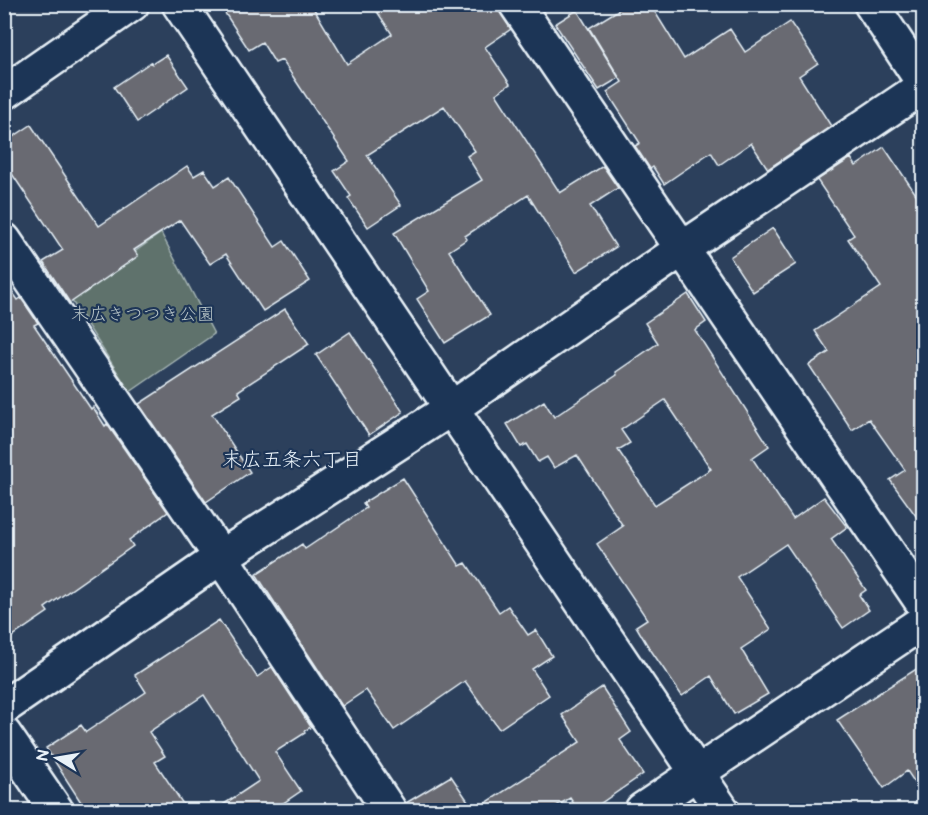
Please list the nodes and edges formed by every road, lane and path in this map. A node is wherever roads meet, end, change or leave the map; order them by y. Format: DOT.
graph roads {
  1 [pos="132,4"];
  2 [pos="179,4"];
  3 [pos="516,4"];
  4 [pos="872,4"];
  5 [pos="924,85"];
  6 [pos="4,93"];
  7 [pos="4,240"];
  8 [pos="682,249"];
  9 [pos="452,408"];
  10 [pos="221,557"];
  11 [pos="924,605"];
  12 [pos="924,621"];
  13 [pos="4,707"];
  14 [pos="4,734"];
  15 [pos="697,773"];
  16 [pos="56,810"];
  17 [pos="389,810"];
  18 [pos="642,810"];
  19 [pos="722,810"];
  1 -- 6 [label="street"];
  2 -- 9 [label="street"];
  3 -- 8 [label="street"];
  4 -- 5 [label="street"];
  5 -- 8 [label="street"];
  7 -- 10 [label="street"];
  8 -- 9 [label="street"];
  8 -- 11 [label="street"];
  9 -- 10 [label="street"];
  9 -- 15 [label="street"];
  10 -- 13 [label="street"];
  10 -- 17 [label="street"];
  12 -- 15 [label="street"];
  14 -- 16 [label="street"];
  15 -- 18 [label="street"];
  15 -- 19 [label="street"];
}
